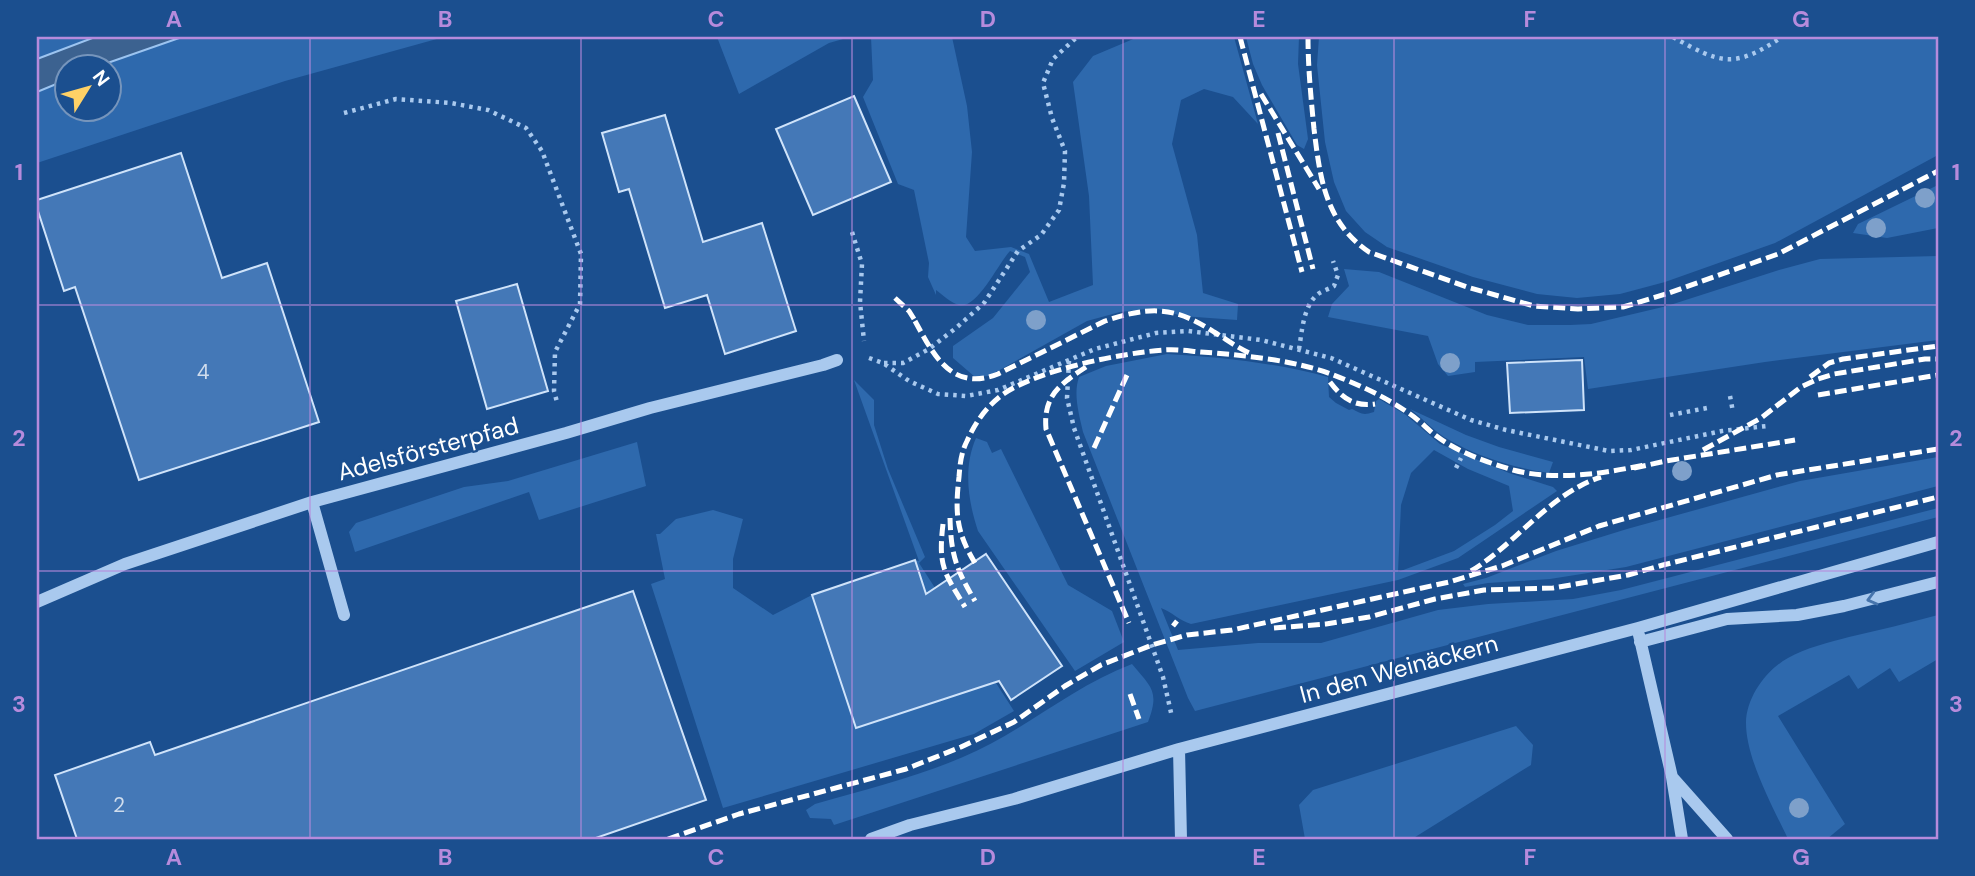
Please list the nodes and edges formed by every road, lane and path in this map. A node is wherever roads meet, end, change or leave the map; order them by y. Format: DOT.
graph roads {
  1 [pos="1077,37"];
  2 [pos="1673,37"];
  3 [pos="1782,37"];
  4 [pos="344,113"];
  5 [pos="852,232"];
  6 [pos="1333,261"];
  7 [pos="1299,349"];
  8 [pos="866,356"];
  9 [pos="837,360"];
  10 [pos="1069,361"];
  11 [pos="883,363"];
  12 [pos="1730,396"];
  13 [pos="1687,402"];
  14 [pos="1707,408"];
  15 [pos="1689,411"];
  16 [pos="1733,412"];
  17 [pos="1670,415"];
  18 [pos="1767,426"];
  19 [pos="566,433"];
  20 [pos="1461,458"];
  21 [pos="1456,468"];
  22 [pos="312,502"];
  23 [pos="1938,542"];
  24 [pos="1938,582"];
  25 [pos="37,602"];
  26 [pos="344,615"];
  27 [pos="1637,628"];
  28 [pos="1640,642"];
  29 [pos="1179,749"];
  30 [pos="1672,777"];
  31 [pos="871,839"];
  32 [pos="1181,839"];
  33 [pos="1682,839"];
  34 [pos="1727,839"];
  1 -- 11 [label="path"];
  2 -- 3 [label="path"];
  4 -- 19 [label="path"];
  5 -- 8 [label="path"];
  6 -- 7 [label="path"];
  7 -- 10 [label="path"];
  7 -- 18 [label="path"];
  8 -- 9 [label="path"];
  8 -- 11 [label="path"];
  9 -- 19 [label="street, Adelsförsterpfad"];
  10 -- 11 [label="path"];
  10 -- 29 [label="path"];
  12 -- 16 [label="path"];
  13 -- 15 [label="path"];
  14 -- 15 [label="path"];
  15 -- 17 [label="path"];
  19 -- 22 [label="street, Adelsförsterpfad"];
  20 -- 21 [label="path"];
  22 -- 25 [label="street, Adelsförsterpfad"];
  22 -- 26 [label="street"];
  23 -- 27 [label="street, In den Weinäckern"];
  24 -- 28 [label="street, one-way"];
  27 -- 28 [label="street"];
  27 -- 29 [label="street, In den Weinäckern"];
  28 -- 30 [label="street"];
  29 -- 31 [label="street, In den Weinäckern"];
  29 -- 32 [label="street"];
  30 -- 33 [label="street"];
  30 -- 34 [label="street"];
}
